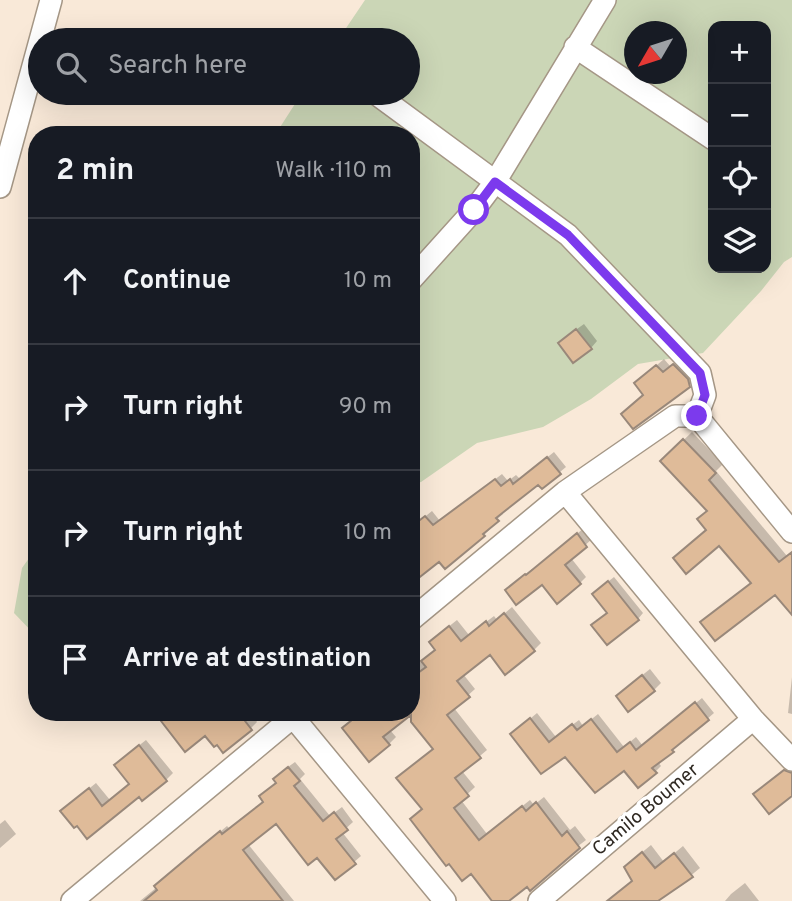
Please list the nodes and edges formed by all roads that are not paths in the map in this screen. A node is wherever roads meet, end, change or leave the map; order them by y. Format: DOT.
graph roads {
  1 [pos="51,0"];
  2 [pos="605,0"];
  3 [pos="43,28"];
  4 [pos="575,47"];
  5 [pos="28,84"];
  6 [pos="391,105"];
  7 [pos="419,126"];
  8 [pos="420,126"];
  9 [pos="708,136"];
  10 [pos="495,182"];
  11 [pos="0,187"];
  12 [pos="420,270"];
  13 [pos="697,416"];
  14 [pos="565,492"];
  15 [pos="792,532"];
  16 [pos="420,613"];
  17 [pos="753,719"];
  18 [pos="289,721"];
  19 [pos="301,721"];
  20 [pos="792,760"];
  21 [pos="72,901"];
  22 [pos="445,901"];
  23 [pos="539,901"];
  1 -- 3 [label="street"];
  2 -- 4 [label="street"];
  4 -- 9 [label="street"];
  4 -- 10 [label="street"];
  5 -- 11 [label="street"];
  6 -- 7 [label="street"];
  8 -- 10 [label="street"];
  10 -- 12 [label="street"];
  10 -- 13 [label="street"];
  13 -- 14 [label="street"];
  13 -- 15 [label="street"];
  14 -- 16 [label="street"];
  14 -- 17 [label="street"];
  17 -- 20 [label="street"];
  17 -- 23 [label="street, Camilo Boumer"];
  18 -- 21 [label="street"];
  19 -- 22 [label="street"];
}
